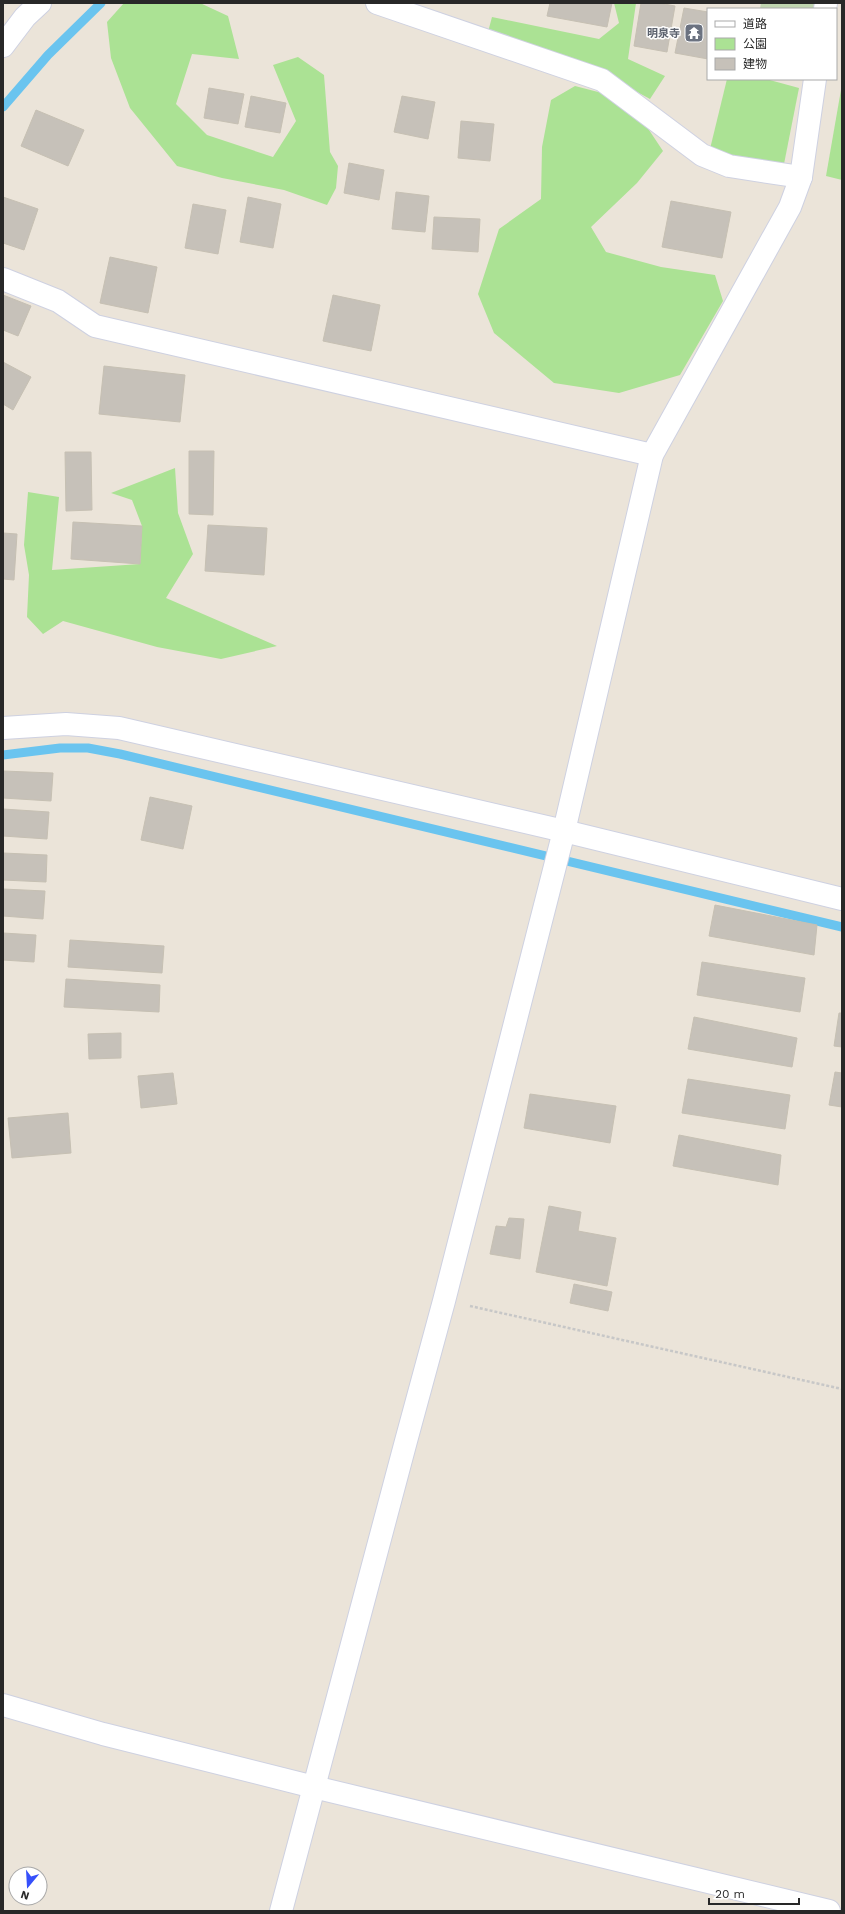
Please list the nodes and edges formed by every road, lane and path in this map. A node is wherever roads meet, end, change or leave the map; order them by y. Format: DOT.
graph roads {
  1 [pos="40,3"];
  2 [pos="377,3"];
  3 [pos="3,46"];
  4 [pos="815,80"];
  5 [pos="801,176"];
  6 [pos="3,279"];
  7 [pos="652,456"];
  8 [pos="3,728"];
  9 [pos="564,831"];
  10 [pos="842,899"];
  11 [pos="444,1301"];
  12 [pos="842,1389"];
  13 [pos="3,1705"];
  14 [pos="314,1787"];
  15 [pos="281,1911"];
  16 [pos="829,1911"];
  1 -- 3 [label="street"];
  2 -- 5 [label="street"];
  4 -- 5 [label="street"];
  5 -- 7 [label="street"];
  6 -- 7 [label="street"];
  7 -- 9 [label="street"];
  8 -- 9 [label="street"];
  9 -- 10 [label="street"];
  9 -- 11 [label="street"];
  11 -- 12 [label="path"];
  11 -- 14 [label="street"];
  13 -- 14 [label="street"];
  14 -- 15 [label="street"];
  14 -- 16 [label="street"];
}
